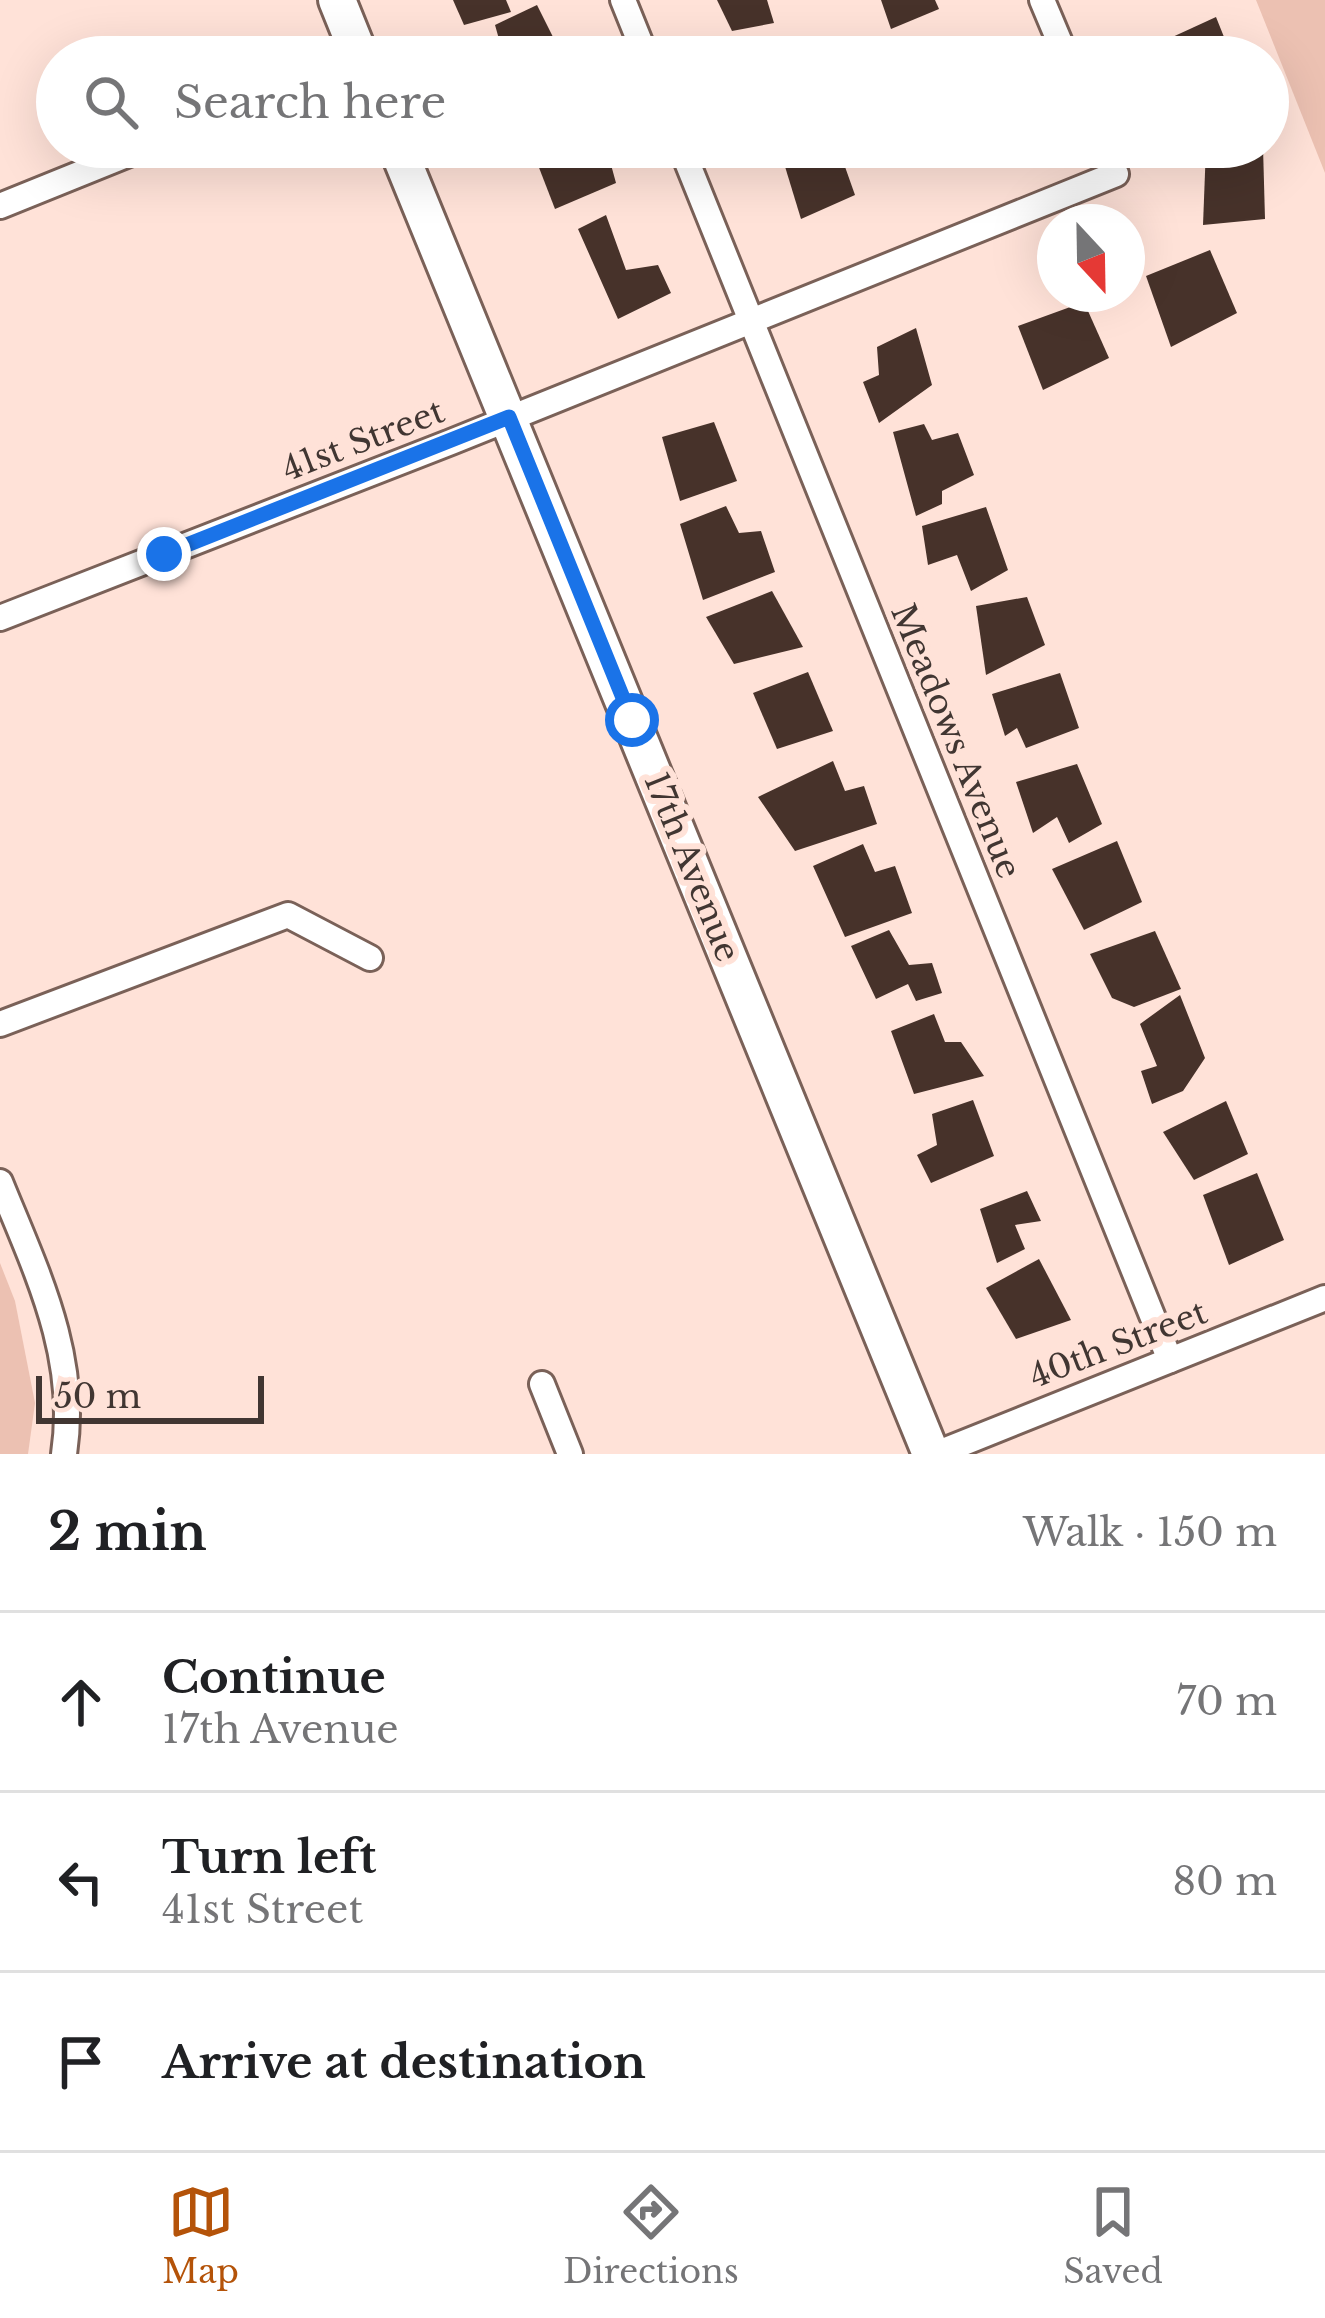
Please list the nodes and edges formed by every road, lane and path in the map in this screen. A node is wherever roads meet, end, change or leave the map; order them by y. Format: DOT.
graph roads {
  1 [pos="337,0"];
  2 [pos="623,0"];
  3 [pos="1042,0"];
  4 [pos="352,36"];
  5 [pos="638,36"];
  6 [pos="1057,36"];
  7 [pos="94,168"];
  8 [pos="406,168"];
  9 [pos="689,168"];
  10 [pos="1113,168"];
  11 [pos="0,206"];
  12 [pos="750,322"];
  13 [pos="509,417"];
  14 [pos="0,618"];
  15 [pos="370,958"];
  16 [pos="0,1024"];
  17 [pos="0,1182"];
  18 [pos="1325,1298"];
  19 [pos="1170,1360"];
  20 [pos="542,1384"];
  21 [pos="64,1454"];
  22 [pos="570,1454"];
  23 [pos="933,1454"];
  1 -- 4 [label="main road"];
  2 -- 5 [label="street"];
  3 -- 6 [label="street"];
  7 -- 11 [label="street"];
  8 -- 13 [label="main road, 17th Avenue"];
  9 -- 12 [label="street, Meadows Avenue"];
  10 -- 12 [label="street, 41st Street"];
  12 -- 13 [label="street, 41st Street"];
  12 -- 19 [label="street, Meadows Avenue"];
  13 -- 14 [label="street, 41st Street"];
  13 -- 23 [label="main road, 17th Avenue"];
  15 -- 16 [label="street"];
  17 -- 21 [label="street"];
  18 -- 19 [label="street, 40th Street"];
  19 -- 23 [label="street, 40th Street"];
  20 -- 22 [label="street"];
}
